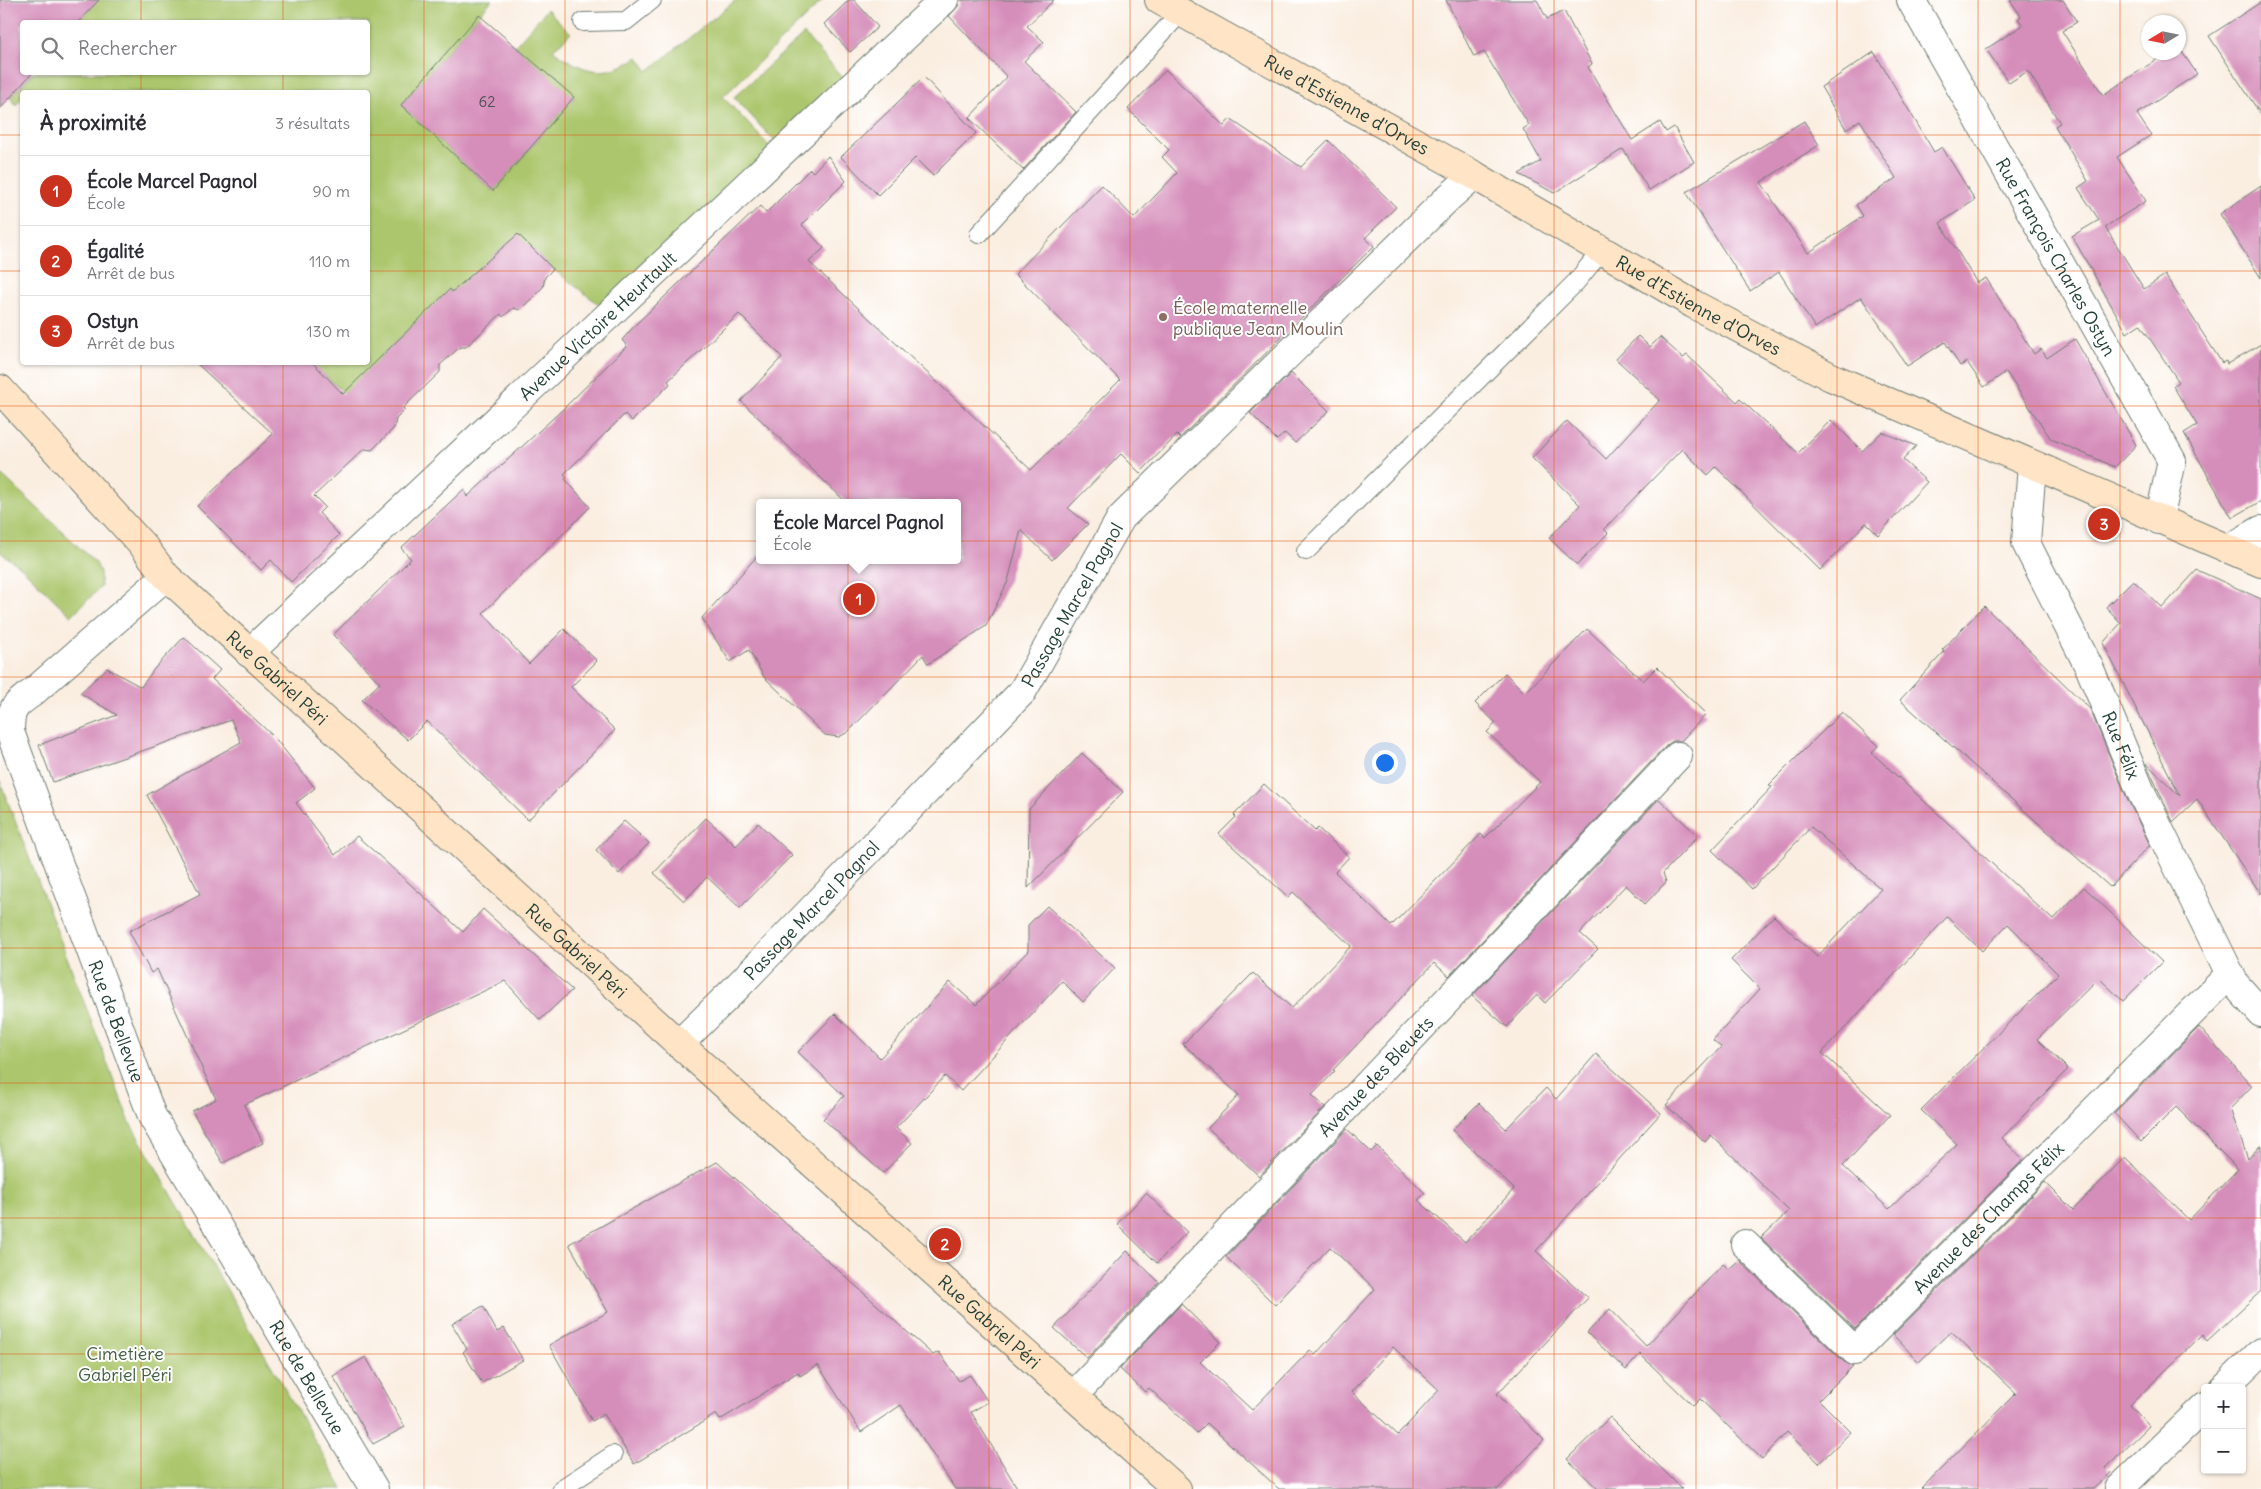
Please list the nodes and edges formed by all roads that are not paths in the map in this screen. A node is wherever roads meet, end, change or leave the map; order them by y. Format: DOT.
graph roads {
  1 [pos="652,0"];
  2 [pos="944,0"];
  3 [pos="1911,0"];
  4 [pos="1170,6"];
  5 [pos="584,22"];
  6 [pos="1474,175"];
  7 [pos="979,234"];
  8 [pos="1602,250"];
  9 [pos="0,389"];
  10 [pos="2032,465"];
  11 [pos="2159,520"];
  12 [pos="2261,530"];
  13 [pos="2229,549"];
  14 [pos="1306,551"];
  15 [pos="2261,563"];
  16 [pos="166,576"];
  17 [pos="249,653"];
  18 [pos="1678,756"];
  19 [pos="2230,974"];
  20 [pos="2261,1013"];
  21 [pos="679,1044"];
  22 [pos="1744,1244"];
  23 [pos="2261,1352"];
  24 [pos="2228,1384"];
  25 [pos="1074,1395"];
  26 [pos="2201,1410"];
  27 [pos="613,1455"];
  28 [pos="374,1489"];
  29 [pos="560,1489"];
  30 [pos="1177,1489"];
  31 [pos="2119,1489"];
  1 -- 5 [label="lane"];
  2 -- 17 [label="street, Avenue Victoire Heurtault"];
  3 -- 11 [label="street, Rue François Charles Ostyn"];
  4 -- 6 [label="main road, Rue d'Estienne d'Orves"];
  4 -- 7 [label="lane"];
  6 -- 8 [label="main road, Rue d'Estienne d'Orves"];
  6 -- 21 [label="street, Passage Marcel Pagnol"];
  8 -- 10 [label="main road, Rue d'Estienne d'Orves"];
  8 -- 14 [label="lane"];
  9 -- 16 [label="main road, Rue Gabriel Péri"];
  10 -- 11 [label="main road, Rue d'Estienne d'Orves"];
  10 -- 19 [label="street, Rue Félix"];
  11 -- 13 [label="main road, Rue d'Estienne d'Orves"];
  12 -- 13 [label="street"];
  13 -- 15 [label="main road, Rue d'Estienne d'Orves"];
  16 -- 17 [label="main road, Rue Gabriel Péri"];
  16 -- 28 [label="street, Rue de Bellevue"];
  17 -- 21 [label="main road, Rue Gabriel Péri"];
  18 -- 25 [label="street, Avenue des Bleuets"];
  19 -- 20 [label="street, Rue Félix"];
  19 -- 22 [label="street, Avenue des Champs Félix"];
  21 -- 25 [label="main road, Rue Gabriel Péri"];
  23 -- 24 [label="street"];
  25 -- 30 [label="main road, Rue Gabriel Péri"];
  26 -- 31 [label="street"];
  27 -- 29 [label="lane"];
}
